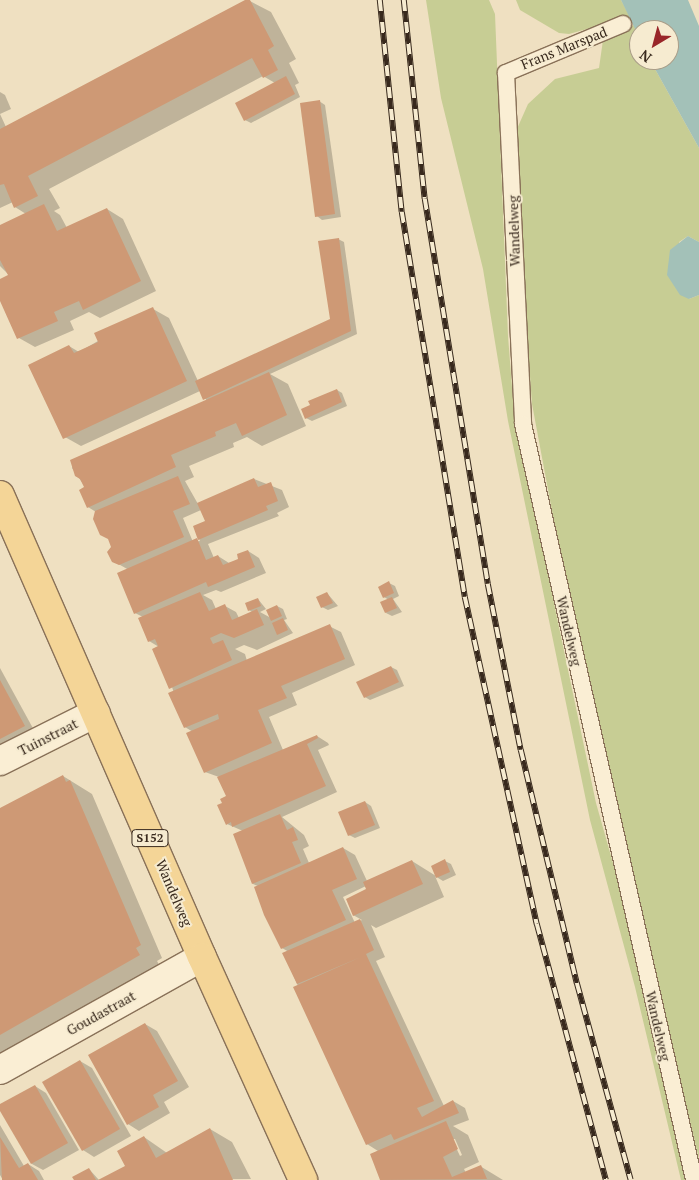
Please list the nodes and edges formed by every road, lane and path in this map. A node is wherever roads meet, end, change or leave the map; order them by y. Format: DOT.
graph roads {
  1 [pos="622,24"];
  2 [pos="506,73"];
  3 [pos="0,495"];
  4 [pos="96,713"];
  5 [pos="0,761"];
  6 [pos="202,957"];
  7 [pos="0,1070"];
  8 [pos="303,1180"];
  9 [pos="694,1180"];
  1 -- 2 [label="lane, Frans Marspad"];
  2 -- 9 [label="lane, Wandelweg"];
  3 -- 4 [label="main road, Wandelweg / S152"];
  4 -- 5 [label="street, Tuinstraat"];
  4 -- 6 [label="main road, Wandelweg / S152"];
  6 -- 7 [label="street, Goudastraat"];
  6 -- 8 [label="main road, Wandelweg / S152"];
}
